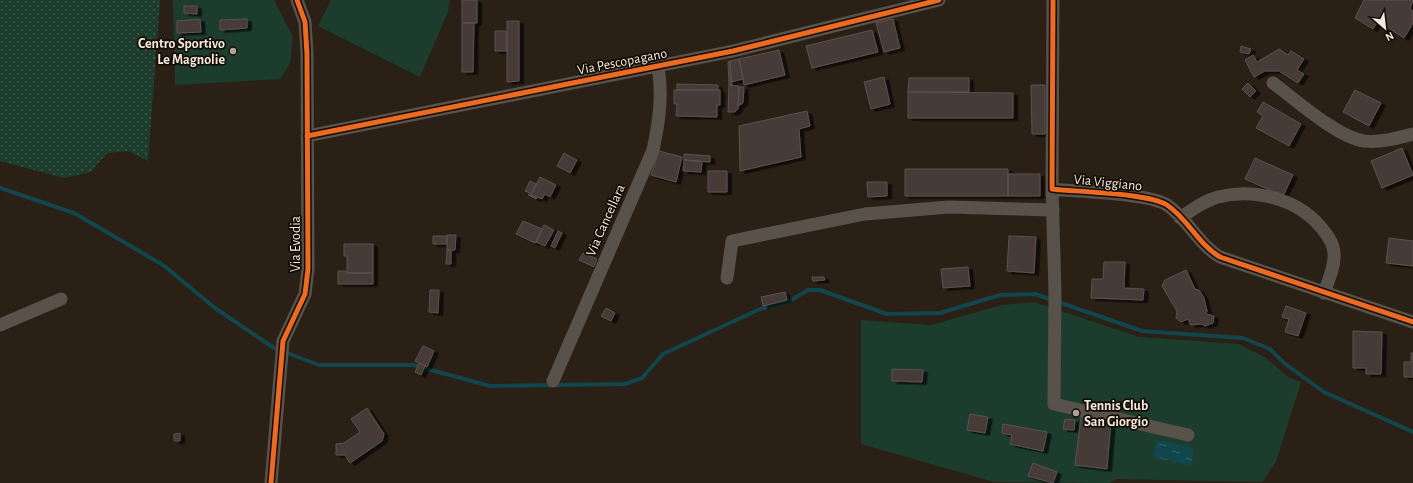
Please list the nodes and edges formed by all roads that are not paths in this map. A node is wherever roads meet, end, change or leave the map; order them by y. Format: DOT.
graph roads {
  1 [pos="297,0"];
  2 [pos="939,0"];
  3 [pos="1053,0"];
  4 [pos="658,67"];
  5 [pos="1273,83"];
  6 [pos="1413,134"];
  7 [pos="307,136"];
  8 [pos="1052,189"];
  9 [pos="1053,210"];
  10 [pos="1180,218"];
  11 [pos="727,278"];
  12 [pos="1324,293"];
  13 [pos="61,299"];
  14 [pos="1413,322"];
  15 [pos="0,325"];
  16 [pos="553,381"];
  17 [pos="1188,435"];
  18 [pos="271,483"];
  1 -- 7 [label="street, Via Evodia"];
  2 -- 4 [label="street, Via Pescopagano"];
  3 -- 8 [label="street, Via Viggiano"];
  4 -- 7 [label="street, Via Pescopagano"];
  4 -- 16 [label="street, Via Cancellara"];
  5 -- 6 [label="street"];
  7 -- 18 [label="street, Via Evodia"];
  8 -- 9 [label="street"];
  8 -- 10 [label="street, Via Viggiano"];
  9 -- 11 [label="street"];
  9 -- 17 [label="street"];
  10 -- 12 [label="street, Via Viggiano"];
  10 -- 12 [label="street"];
  12 -- 14 [label="street, Via Viggiano"];
  13 -- 15 [label="street"];
}
